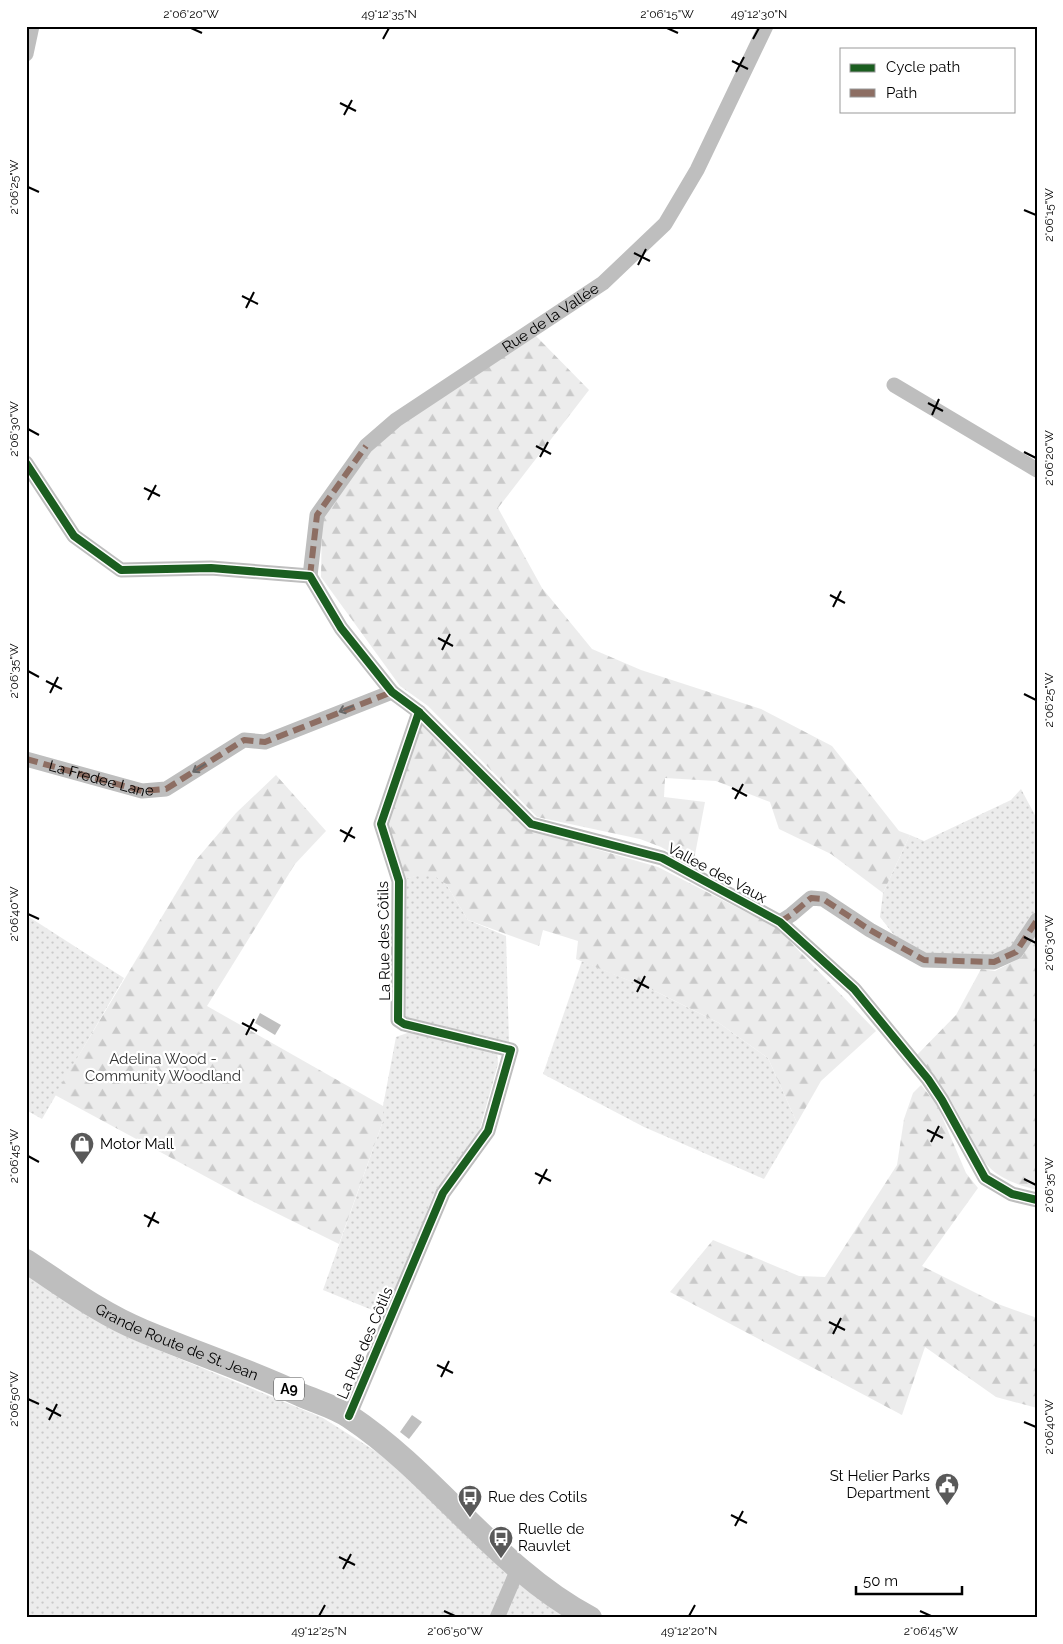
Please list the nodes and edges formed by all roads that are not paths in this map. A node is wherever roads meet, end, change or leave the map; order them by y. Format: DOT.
graph roads {
  1 [pos="32,26"];
  2 [pos="766,26"];
  3 [pos="26,54"];
  4 [pos="894,385"];
  5 [pos="26,463"];
  6 [pos="1037,470"];
  7 [pos="310,576"];
  8 [pos="392,692"];
  9 [pos="419,712"];
  10 [pos="26,759"];
  11 [pos="1037,920"];
  12 [pos="780,922"];
  13 [pos="1037,1200"];
  14 [pos="26,1262"];
  15 [pos="349,1416"];
  16 [pos="518,1569"];
  17 [pos="497,1618"];
  18 [pos="590,1618"];
  1 -- 3 [label="street"];
  2 -- 7 [label="street, Rue de la Vallée"];
  4 -- 6 [label="street"];
  5 -- 7 [label="street"];
  7 -- 8 [label="street, Vallee des Vaux"];
  8 -- 9 [label="street, Vallee des Vaux"];
  8 -- 10 [label="street, La Fredee Lane, one-way"];
  9 -- 12 [label="street, Vallee des Vaux"];
  9 -- 15 [label="street, La Rue des Côtils"];
  11 -- 12 [label="street"];
  12 -- 13 [label="street, Vallee des Vaux"];
  14 -- 15 [label="main road, Grande Route de St. Jean / A9"];
  15 -- 16 [label="main road, Grande Route de St. Jean / A9"];
  16 -- 17 [label="street"];
  16 -- 18 [label="main road, Grande Route de St. Jean / A9"];
}
